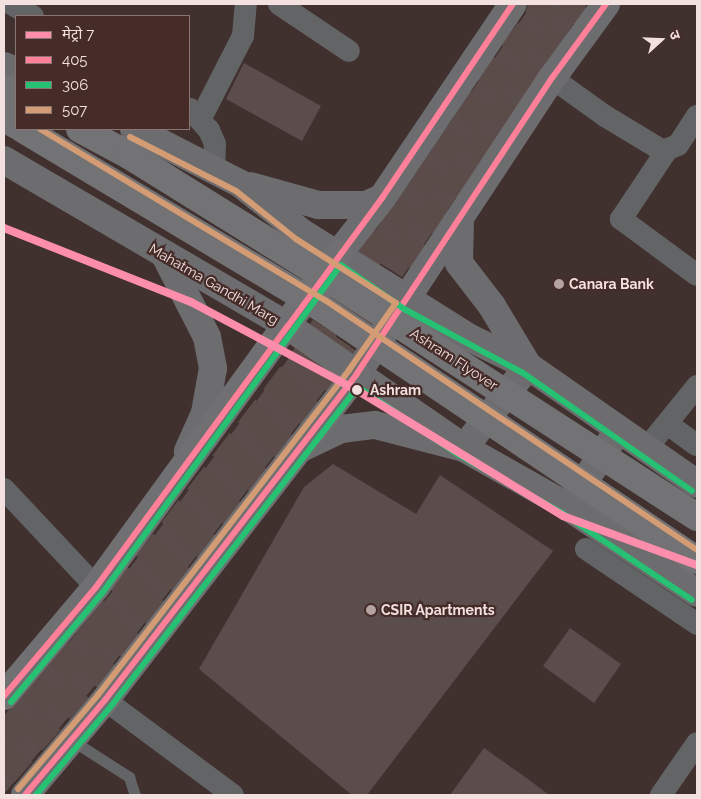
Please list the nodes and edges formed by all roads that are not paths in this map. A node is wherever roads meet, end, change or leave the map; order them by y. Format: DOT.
graph roads {
  1 [pos="11,4"];
  2 [pos="246,4"];
  3 [pos="279,4"];
  4 [pos="513,4"];
  5 [pos="606,4"];
  6 [pos="31,15"];
  7 [pos="349,51"];
  8 [pos="552,78"];
  9 [pos="4,88"];
  10 [pos="15,94"];
  11 [pos="195,113"];
  12 [pos="697,116"];
  13 [pos="4,118"];
  14 [pos="15,124"];
  15 [pos="25,130"];
  16 [pos="82,130"];
  17 [pos="136,130"];
  18 [pos="667,150"];
  19 [pos="4,160"];
  20 [pos="214,168"];
  21 [pos="241,184"];
  22 [pos="382,198"];
  23 [pos="460,218"];
  24 [pos="339,253"];
  25 [pos="164,255"];
  26 [pos="697,275"];
  27 [pos="408,301"];
  28 [pos="288,326"];
  29 [pos="528,366"];
  30 [pos="356,376"];
  31 [pos="697,386"];
  32 [pos="669,426"];
  33 [pos="619,429"];
  34 [pos="697,445"];
  35 [pos="464,448"];
  36 [pos="299,449"];
  37 [pos="646,449"];
  38 [pos="180,470"];
  39 [pos="697,484"];
  40 [pos="4,489"];
  41 [pos="567,506"];
  42 [pos="697,517"];
  43 [pos="586,549"];
  44 [pos="697,560"];
  45 [pos="96,586"];
  46 [pos="697,593"];
  47 [pos="697,624"];
  48 [pos="4,696"];
  49 [pos="106,700"];
  50 [pos="73,741"];
  51 [pos="697,743"];
  52 [pos="25,795"];
  53 [pos="135,795"];
  54 [pos="233,795"];
  55 [pos="661,795"];
  1 -- 6 [label="street"];
  2 -- 11 [label="street"];
  3 -- 7 [label="street"];
  4 -- 22 [label="main road"];
  5 -- 8 [label="main road"];
  8 -- 18 [label="street"];
  8 -- 23 [label="main road"];
  9 -- 10 [label="highway"];
  11 -- 20 [label="street"];
  12 -- 18 [label="street"];
  13 -- 14 [label="highway"];
  15 -- 44 [label="highway, bridge"];
  16 -- 42 [label="highway, Ashram Flyover, bridge"];
  17 -- 20 [label="main road"];
  18 -- 26 [label="street"];
  19 -- 25 [label="main road, Mahatma Gandhi Marg"];
  20 -- 21 [label="main road"];
  21 -- 22 [label="main road"];
  21 -- 24 [label="main road"];
  21 -- 25 [label="main road"];
  22 -- 24 [label="main road"];
  23 -- 27 [label="main road"];
  23 -- 29 [label="main road"];
  24 -- 27 [label="main road"];
  24 -- 28 [label="highway"];
  25 -- 28 [label="main road, Mahatma Gandhi Marg"];
  25 -- 38 [label="main road"];
  27 -- 29 [label="main road"];
  27 -- 30 [label="main road"];
  28 -- 30 [label="main road, Mahatma Gandhi Marg"];
  28 -- 38 [label="highway"];
  29 -- 33 [label="main road"];
  29 -- 35 [label="main road"];
  30 -- 35 [label="main road, Mahatma Gandhi Marg"];
  30 -- 36 [label="highway"];
  31 -- 32 [label="street"];
  32 -- 34 [label="street"];
  32 -- 37 [label="street"];
  33 -- 37 [label="main road"];
  33 -- 41 [label="main road"];
  35 -- 36 [label="main road"];
  35 -- 41 [label="main road, Mahatma Gandhi Marg"];
  36 -- 49 [label="highway"];
  37 -- 39 [label="main road"];
  38 -- 45 [label="highway"];
  40 -- 45 [label="street"];
  41 -- 46 [label="main road, Mahatma Gandhi Marg"];
  43 -- 47 [label="street"];
  45 -- 48 [label="highway"];
  49 -- 50 [label="highway"];
  49 -- 54 [label="street"];
  50 -- 52 [label="highway"];
  50 -- 53 [label="lane"];
  51 -- 55 [label="street"];
}
